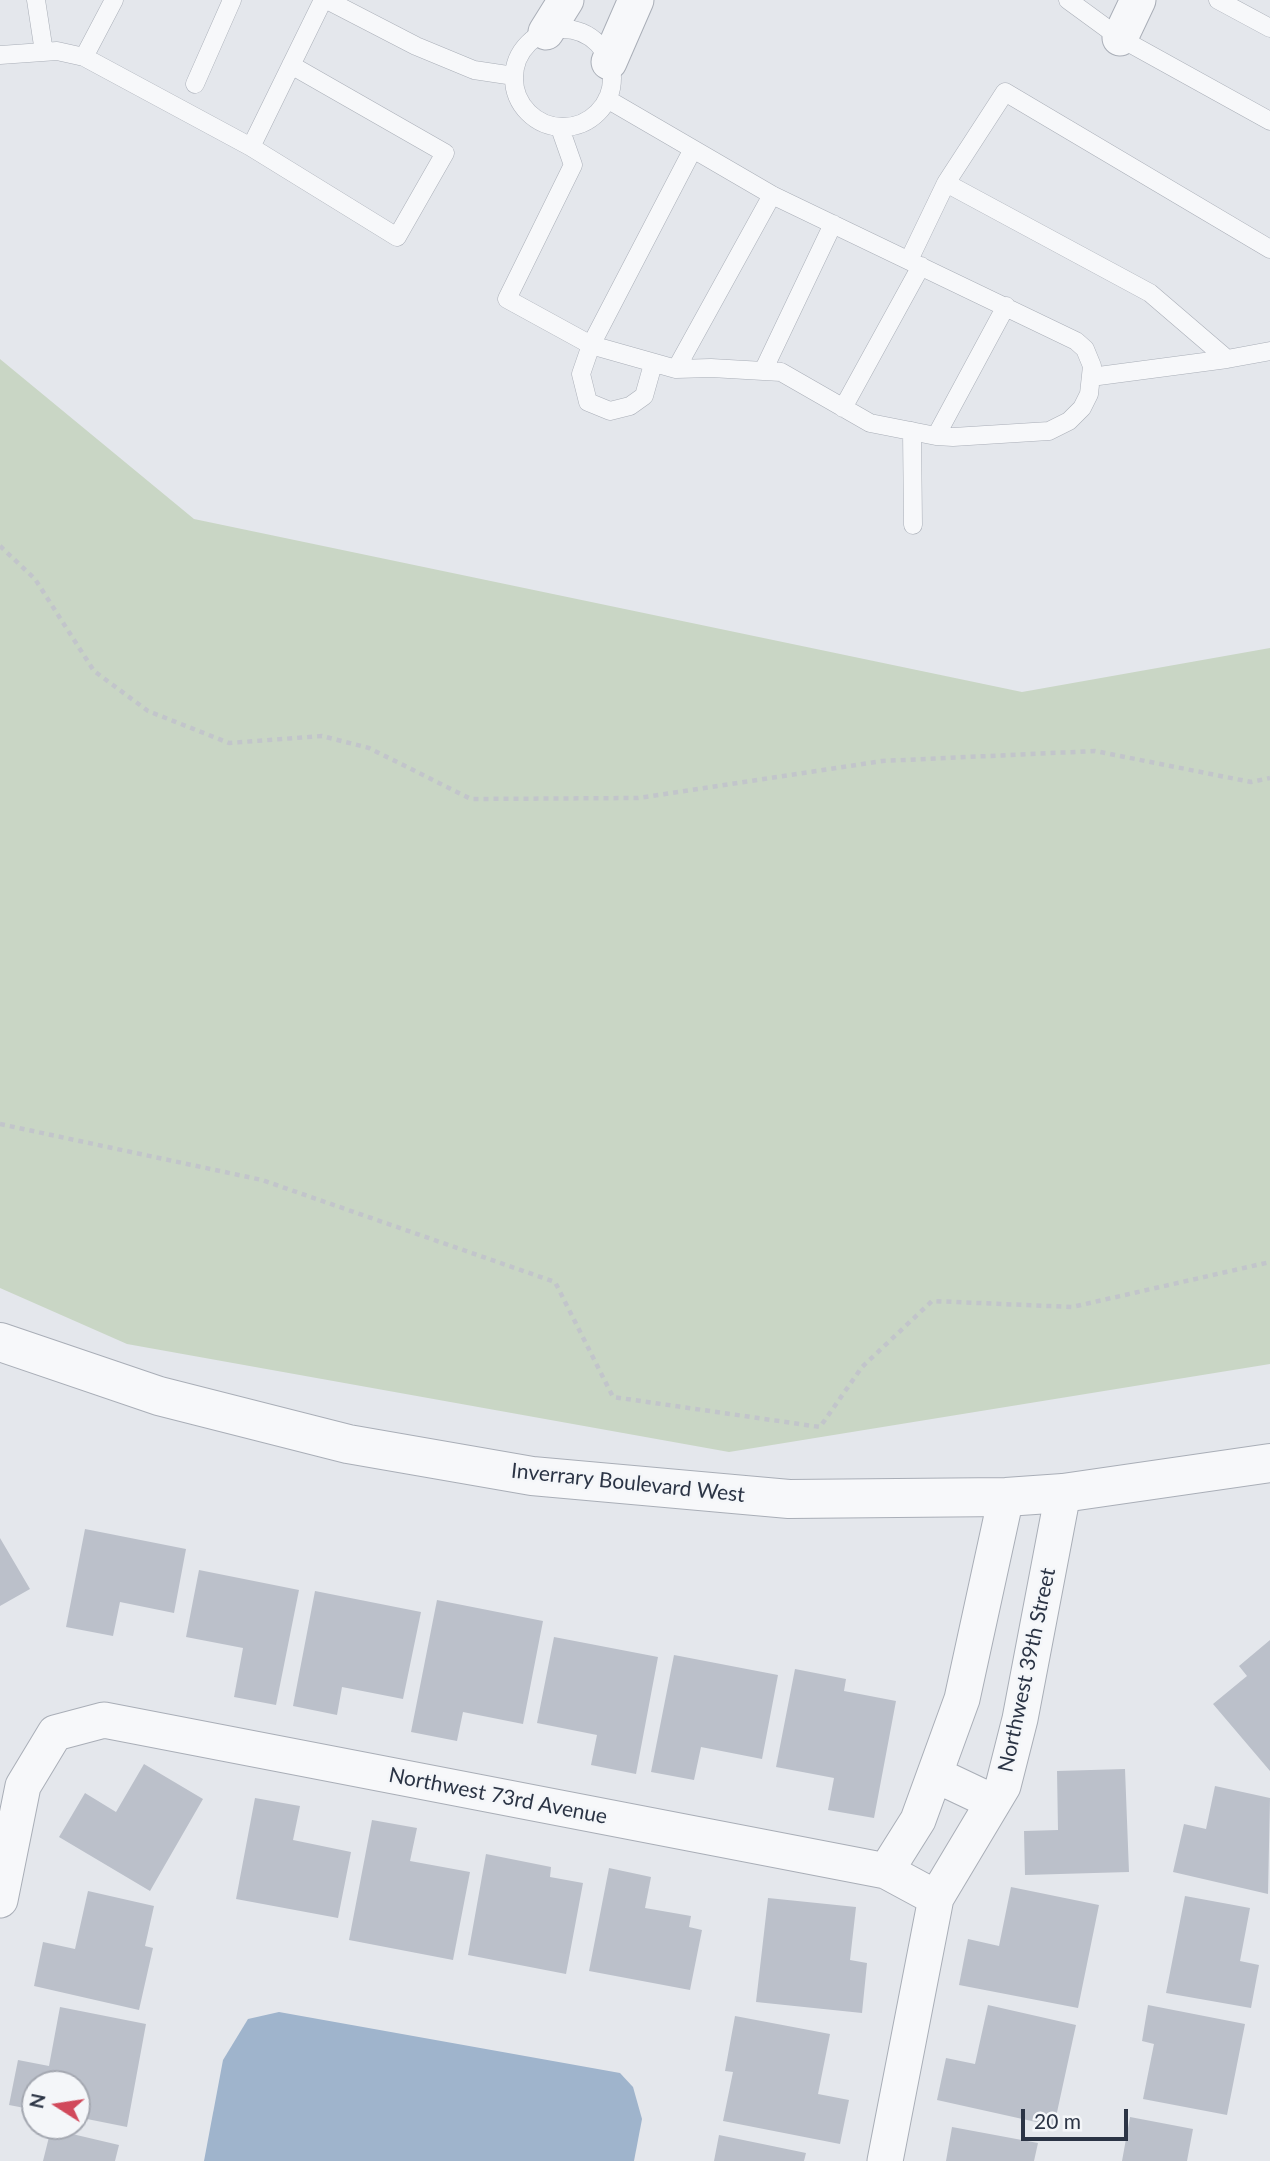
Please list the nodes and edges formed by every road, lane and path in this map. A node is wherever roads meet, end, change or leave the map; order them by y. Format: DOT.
graph roads {
  1 [pos="36,0"];
  2 [pos="114,0"];
  3 [pos="232,0"];
  4 [pos="325,0"];
  5 [pos="566,0"];
  6 [pos="636,0"];
  7 [pos="1068,0"];
  8 [pos="1139,0"];
  9 [pos="1218,0"];
  10 [pos="1270,28"];
  11 [pos="546,32"];
  12 [pos="1120,38"];
  13 [pos="44,52"];
  14 [pos="0,55"];
  15 [pos="84,57"];
  16 [pos="609,62"];
  17 [pos="291,65"];
  18 [pos="514,76"];
  19 [pos="195,84"];
  20 [pos="607,99"];
  21 [pos="1270,121"];
  22 [pos="560,128"];
  23 [pos="251,146"];
  24 [pos="693,149"];
  25 [pos="946,183"];
  26 [pos="772,195"];
  27 [pos="833,224"];
  28 [pos="1270,249"];
  29 [pos="915,263"];
  30 [pos="1006,306"];
  31 [pos="591,345"];
  32 [pos="1270,351"];
  33 [pos="1227,359"];
  34 [pos="653,364"];
  35 [pos="676,369"];
  36 [pos="763,371"];
  37 [pos="1091,377"];
  38 [pos="844,408"];
  39 [pos="912,431"];
  40 [pos="936,436"];
  41 [pos="913,525"];
  42 [pos="0,546"];
  43 [pos="1270,778"];
  44 [pos="0,1124"];
  45 [pos="1270,1262"];
  46 [pos="0,1342"];
  47 [pos="1270,1463"];
  48 [pos="1063,1493"];
  49 [pos="1006,1497"];
  50 [pos="936,1775"];
  51 [pos="993,1801"];
  52 [pos="886,1871"];
  53 [pos="936,1898"];
  54 [pos="0,1900"];
  55 [pos="885,2161"];
  1 -- 13 [label="lane"];
  2 -- 15 [label="lane"];
  3 -- 19 [label="lane"];
  4 -- 17 [label="lane"];
  4 -- 18 [label="lane"];
  5 -- 11 [label="street"];
  6 -- 16 [label="street"];
  7 -- 12 [label="lane"];
  8 -- 12 [label="street"];
  9 -- 10 [label="lane"];
  11 -- 16 [label="lane"];
  11 -- 18 [label="lane"];
  12 -- 21 [label="lane"];
  13 -- 14 [label="lane"];
  13 -- 15 [label="lane"];
  15 -- 23 [label="lane"];
  16 -- 20 [label="lane"];
  17 -- 23 [label="lane"];
  17 -- 23 [label="lane"];
  18 -- 22 [label="lane"];
  20 -- 22 [label="lane"];
  20 -- 24 [label="lane"];
  22 -- 31 [label="lane"];
  24 -- 26 [label="lane"];
  24 -- 31 [label="lane"];
  25 -- 28 [label="lane"];
  25 -- 29 [label="lane"];
  25 -- 33 [label="lane"];
  26 -- 27 [label="lane"];
  26 -- 35 [label="lane"];
  27 -- 29 [label="lane"];
  27 -- 36 [label="lane"];
  29 -- 30 [label="lane"];
  29 -- 38 [label="lane"];
  30 -- 37 [label="lane"];
  30 -- 40 [label="lane"];
  31 -- 34 [label="lane"];
  31 -- 34 [label="lane"];
  32 -- 33 [label="lane"];
  33 -- 37 [label="lane"];
  34 -- 35 [label="lane"];
  35 -- 36 [label="lane"];
  36 -- 38 [label="lane"];
  37 -- 40 [label="lane"];
  38 -- 39 [label="lane"];
  39 -- 40 [label="lane"];
  39 -- 41 [label="lane"];
  42 -- 43 [label="path"];
  44 -- 45 [label="path"];
  46 -- 49 [label="street, Inverrary Boulevard West"];
  47 -- 48 [label="street, Inverrary Boulevard West"];
  48 -- 49 [label="street, Inverrary Boulevard West"];
  48 -- 51 [label="street, Northwest 39th Street"];
  49 -- 50 [label="street"];
  50 -- 51 [label="street"];
  50 -- 52 [label="street"];
  51 -- 53 [label="street, Northwest 39th Street"];
  52 -- 53 [label="street, Northwest 73rd Avenue"];
  52 -- 54 [label="street, Northwest 73rd Avenue"];
  53 -- 55 [label="street, Northwest 39th Street"];
}
